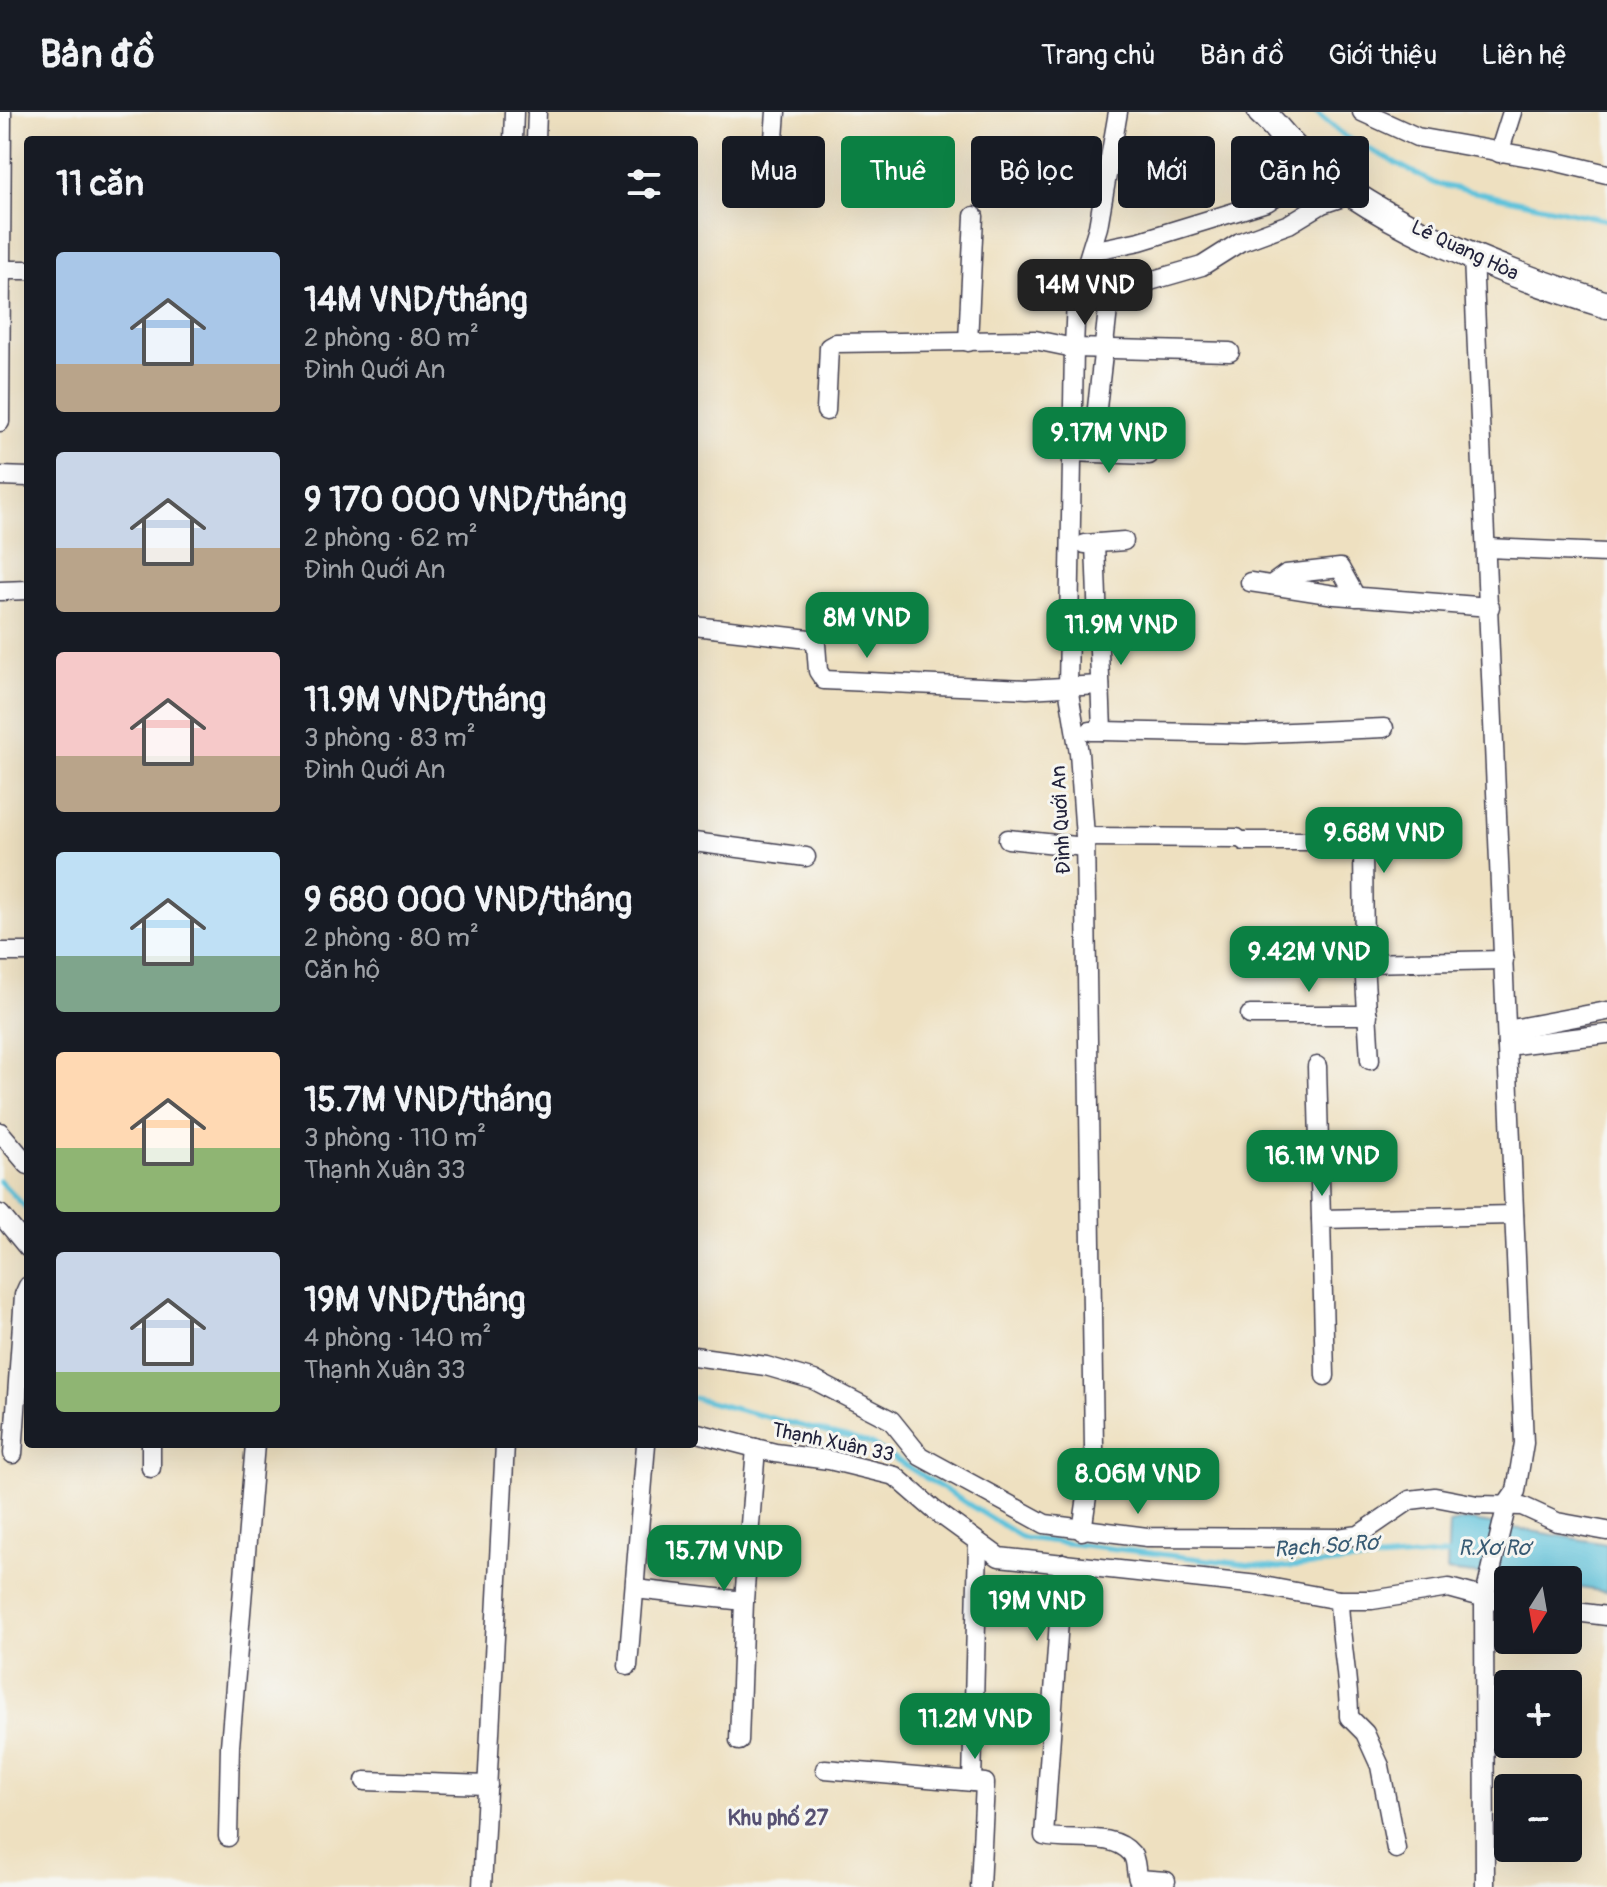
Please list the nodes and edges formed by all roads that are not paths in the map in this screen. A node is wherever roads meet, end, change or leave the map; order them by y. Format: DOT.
graph roads {
  1 [pos="2,112"];
  2 [pos="514,112"];
  3 [pos="537,112"];
  4 [pos="776,112"];
  5 [pos="1118,112"];
  6 [pos="1362,112"];
  7 [pos="1512,112"];
  8 [pos="1275,116"];
  9 [pos="513,136"];
  10 [pos="536,136"];
  11 [pos="776,136"];
  12 [pos="1288,136"];
  13 [pos="1499,153"];
  14 [pos="1607,174"];
  15 [pos="1369,202"];
  16 [pos="1247,208"];
  17 [pos="1315,208"];
  18 [pos="974,216"];
  19 [pos="1091,251"];
  20 [pos="1473,257"];
  21 [pos="1,270"];
  22 [pos="24,270"];
  23 [pos="1607,305"];
  24 [pos="968,342"];
  25 [pos="1074,348"];
  26 [pos="1103,348"];
  27 [pos="1230,352"];
  28 [pos="1097,408"];
  29 [pos="826,411"];
  30 [pos="0,422"];
  31 [pos="1070,452"];
  32 [pos="1149,455"];
  33 [pos="0,476"];
  34 [pos="24,477"];
  35 [pos="1124,541"];
  36 [pos="1070,543"];
  37 [pos="1095,544"];
  38 [pos="1487,548"];
  39 [pos="1607,553"];
  40 [pos="1250,582"];
  41 [pos="1271,585"];
  42 [pos="24,590"];
  43 [pos="0,591"];
  44 [pos="1356,597"];
  45 [pos="1490,607"];
  46 [pos="698,626"];
  47 [pos="1100,685"];
  48 [pos="1068,687"];
  49 [pos="1384,728"];
  50 [pos="1075,731"];
  51 [pos="1102,731"];
  52 [pos="1008,839"];
  53 [pos="1085,842"];
  54 [pos="698,843"];
  55 [pos="806,857"];
  56 [pos="0,952"];
  57 [pos="24,952"];
  58 [pos="1504,960"];
  59 [pos="1263,961"];
  60 [pos="1364,963"];
  61 [pos="1607,1011"];
  62 [pos="1250,1015"];
  63 [pos="1368,1015"];
  64 [pos="1607,1034"];
  65 [pos="1507,1038"];
  66 [pos="1370,1060"];
  67 [pos="1317,1066"];
  68 [pos="0,1132"];
  69 [pos="24,1160"];
  70 [pos="0,1214"];
  71 [pos="1514,1215"];
  72 [pos="1321,1219"];
  73 [pos="24,1243"];
  74 [pos="24,1295"];
  75 [pos="698,1357"];
  76 [pos="1325,1376"];
  77 [pos="698,1433"];
  78 [pos="151,1448"];
  79 [pos="255,1448"];
  80 [pos="505,1448"];
  81 [pos="646,1448"];
  82 [pos="756,1448"];
  83 [pos="13,1454"];
  84 [pos="151,1468"];
  85 [pos="1505,1511"];
  86 [pos="1082,1531"];
  87 [pos="1607,1531"];
  88 [pos="978,1543"];
  89 [pos="1063,1563"];
  90 [pos="635,1589"];
  91 [pos="1486,1591"];
  92 [pos="1494,1596"];
  93 [pos="1339,1600"];
  94 [pos="744,1601"];
  95 [pos="1582,1613"];
  96 [pos="1604,1617"];
  97 [pos="628,1666"];
  98 [pos="739,1741"];
  99 [pos="825,1769"];
  100 [pos="365,1781"];
  101 [pos="972,1782"];
  102 [pos="488,1785"];
  103 [pos="228,1837"];
  104 [pos="1396,1849"];
  105 [pos="1166,1881"];
  106 [pos="482,1887"];
  107 [pos="980,1887"];
  108 [pos="1485,1887"];
  1 -- 21 [label="street"];
  2 -- 9 [label="street"];
  3 -- 10 [label="street"];
  4 -- 11 [label="street"];
  5 -- 19 [label="street, Đình Quới An"];
  6 -- 13 [label="street"];
  7 -- 13 [label="street"];
  8 -- 12 [label="street, Lê Quang Hòa"];
  13 -- 14 [label="street"];
  15 -- 20 [label="street, Lê Quang Hòa"];
  16 -- 19 [label="street"];
  17 -- 26 [label="street"];
  18 -- 24 [label="street"];
  19 -- 25 [label="street, Đình Quới An"];
  20 -- 23 [label="street, Lê Quang Hòa"];
  20 -- 38 [label="street"];
  21 -- 22 [label="street"];
  21 -- 30 [label="street"];
  24 -- 25 [label="street"];
  24 -- 29 [label="street"];
  25 -- 26 [label="street"];
  25 -- 31 [label="street, Đình Quới An"];
  26 -- 27 [label="street"];
  26 -- 28 [label="street"];
  31 -- 32 [label="street"];
  31 -- 36 [label="street, Đình Quới An"];
  33 -- 34 [label="street"];
  35 -- 37 [label="street"];
  36 -- 37 [label="street"];
  36 -- 48 [label="street, Đình Quới An"];
  37 -- 47 [label="street"];
  38 -- 39 [label="street"];
  38 -- 45 [label="street"];
  40 -- 41 [label="street"];
  41 -- 44 [label="street"];
  41 -- 44 [label="street"];
  42 -- 43 [label="street"];
  44 -- 45 [label="street"];
  45 -- 58 [label="street"];
  46 -- 48 [label="street"];
  47 -- 48 [label="street"];
  47 -- 51 [label="street"];
  48 -- 50 [label="street, Đình Quới An"];
  49 -- 51 [label="street"];
  50 -- 51 [label="street"];
  50 -- 53 [label="street, Đình Quới An"];
  52 -- 53 [label="street"];
  53 -- 60 [label="street"];
  53 -- 86 [label="street, Đình Quới An"];
  54 -- 55 [label="street"];
  56 -- 57 [label="street"];
  58 -- 60 [label="street"];
  58 -- 65 [label="street"];
  59 -- 60 [label="street"];
  60 -- 63 [label="street"];
  61 -- 65 [label="street"];
  62 -- 63 [label="street"];
  63 -- 66 [label="street"];
  64 -- 65 [label="street"];
  65 -- 71 [label="street"];
  67 -- 72 [label="street"];
  68 -- 69 [label="street"];
  70 -- 73 [label="street"];
  71 -- 72 [label="street"];
  71 -- 85 [label="street"];
  72 -- 76 [label="street"];
  74 -- 83 [label="street"];
  75 -- 86 [label="street"];
  77 -- 82 [label="street, Thạnh Xuân 33"];
  78 -- 84 [label="street"];
  79 -- 103 [label="street"];
  80 -- 102 [label="street"];
  81 -- 90 [label="street"];
  82 -- 88 [label="street, Thạnh Xuân 33"];
  82 -- 94 [label="street"];
  85 -- 86 [label="street"];
  85 -- 87 [label="street"];
  85 -- 91 [label="street"];
  88 -- 89 [label="street, Thạnh Xuân 33"];
  88 -- 101 [label="street"];
  89 -- 93 [label="street, Thạnh Xuân 33"];
  89 -- 105 [label="street"];
  90 -- 94 [label="street"];
  90 -- 97 [label="street"];
  91 -- 92 [label="street, Thạnh Xuân 33"];
  91 -- 93 [label="street, Thạnh Xuân 33"];
  91 -- 108 [label="street"];
  93 -- 104 [label="street"];
  94 -- 98 [label="street"];
  95 -- 96 [label="street"];
  99 -- 101 [label="street"];
  100 -- 102 [label="street"];
  101 -- 107 [label="street"];
  102 -- 106 [label="street"];
}
